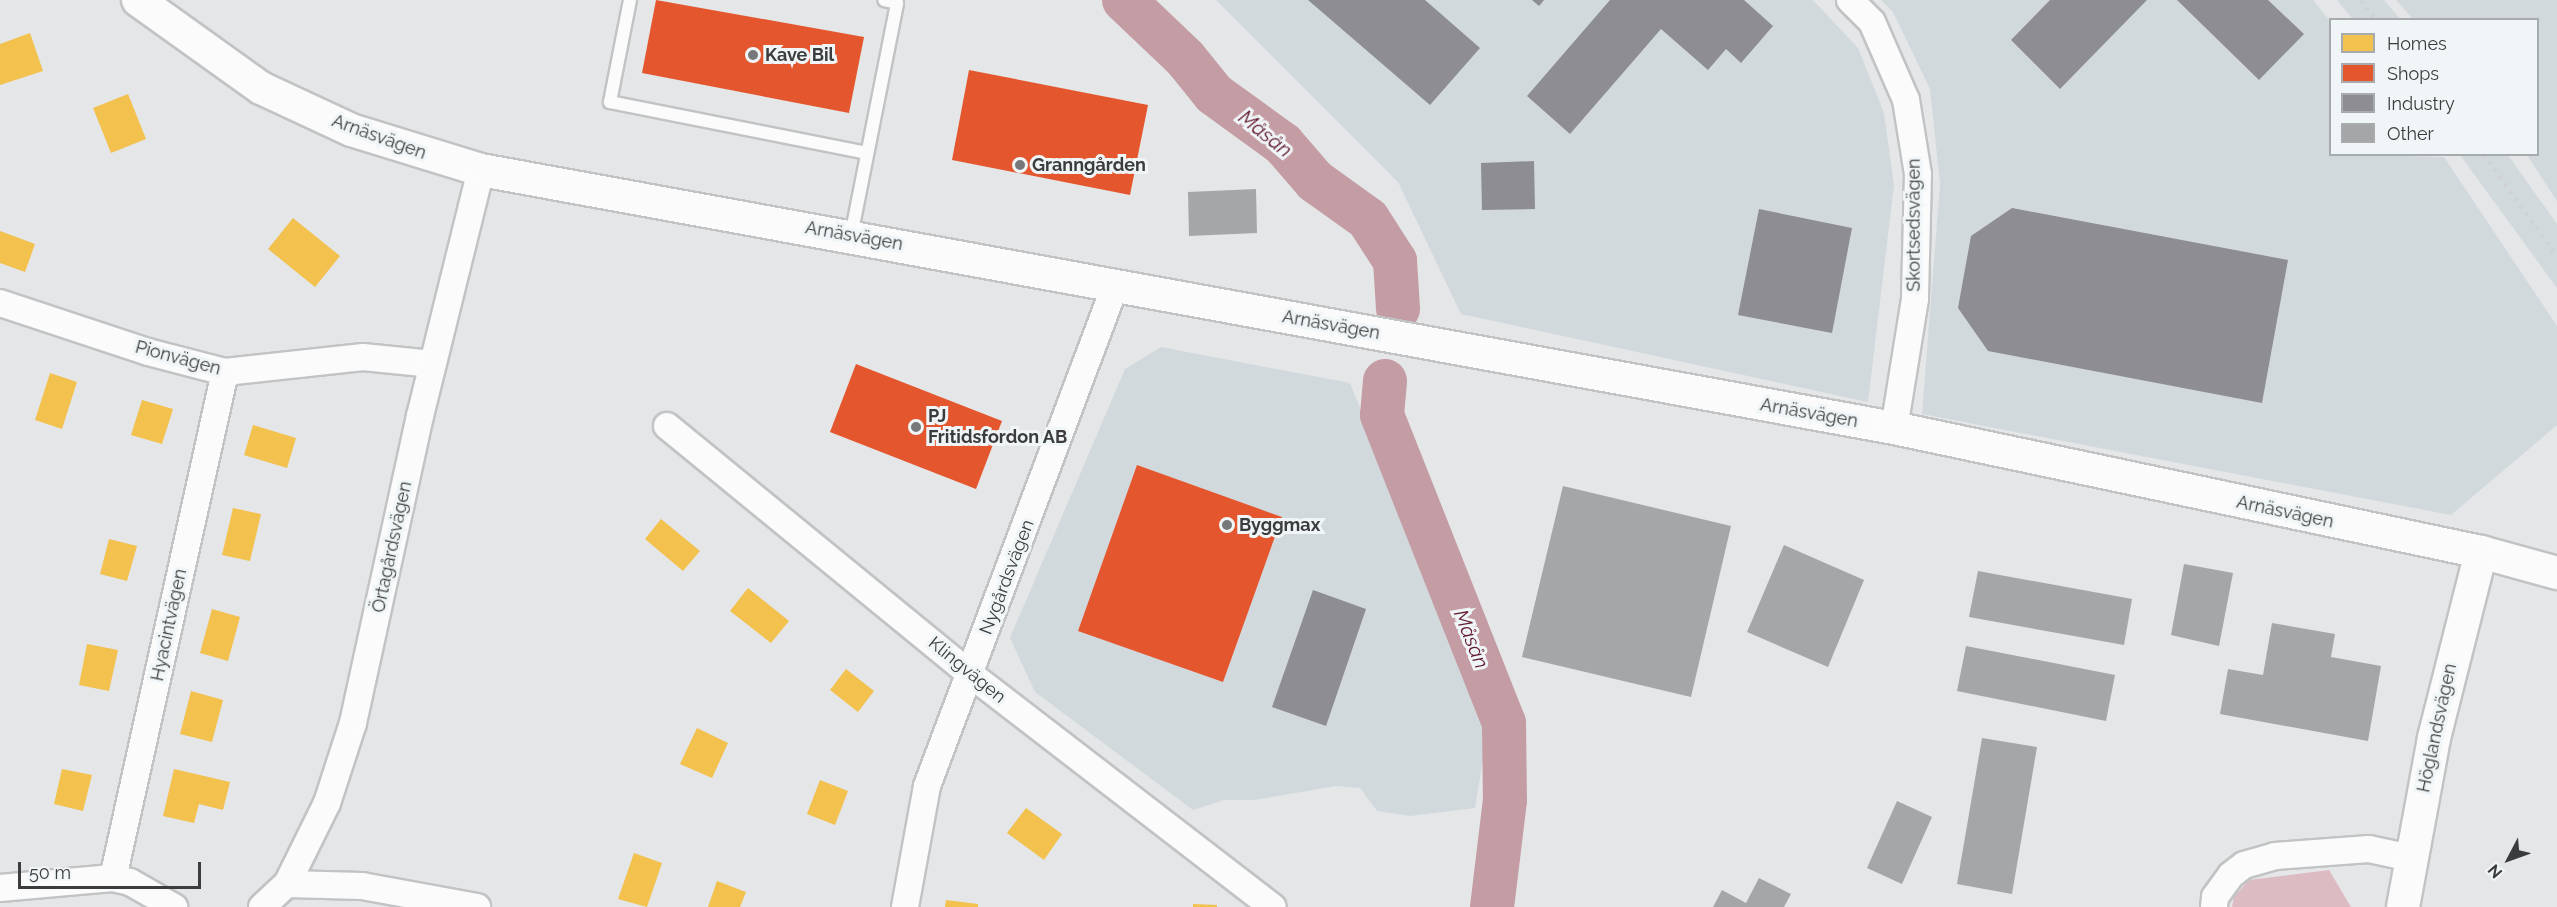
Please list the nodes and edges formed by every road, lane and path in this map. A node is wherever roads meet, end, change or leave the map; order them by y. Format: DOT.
graph roads {
  1 [pos="138,0"];
  2 [pos="630,0"];
  3 [pos="884,0"];
  4 [pos="1850,0"];
  5 [pos="867,153"];
  6 [pos="481,170"];
  7 [pos="851,236"];
  8 [pos="1115,286"];
  9 [pos="0,303"];
  10 [pos="433,364"];
  11 [pos="225,372"];
  12 [pos="667,426"];
  13 [pos="1894,428"];
  14 [pos="2481,552"];
  15 [pos="2557,573"];
  16 [pos="970,674"];
  17 [pos="2411,858"];
  18 [pos="113,878"];
  19 [pos="287,884"];
  20 [pos="0,888"];
  21 [pos="174,907"];
  22 [pos="262,907"];
  23 [pos="477,907"];
  24 [pos="905,907"];
  25 [pos="1273,907"];
  26 [pos="2214,907"];
  27 [pos="2403,907"];
  1 -- 6 [label="street, Arnäsvägen"];
  2 -- 5 [label="lane"];
  3 -- 5 [label="lane"];
  4 -- 13 [label="street, Skortsedsvägen"];
  5 -- 7 [label="lane"];
  6 -- 7 [label="street, Arnäsvägen"];
  6 -- 10 [label="street, Örtagårdsvägen"];
  7 -- 8 [label="street, Arnäsvägen"];
  8 -- 13 [label="street, Arnäsvägen"];
  8 -- 16 [label="street, Nygårdsvägen"];
  9 -- 11 [label="street, Pionvägen"];
  10 -- 11 [label="street, Pionvägen"];
  10 -- 19 [label="street, Örtagårdsvägen"];
  11 -- 18 [label="street, Hyacintvägen"];
  12 -- 16 [label="street, Klingvägen"];
  13 -- 14 [label="street, Arnäsvägen"];
  14 -- 15 [label="street, Arnäsvägen"];
  14 -- 17 [label="street, Höglandsvägen"];
  16 -- 24 [label="street, Nygårdsvägen"];
  16 -- 25 [label="street, Klingvägen"];
  17 -- 26 [label="street"];
  17 -- 27 [label="street, Höglandsvägen"];
  18 -- 20 [label="street"];
  18 -- 21 [label="street"];
  19 -- 22 [label="street, Örtagårdsvägen"];
  19 -- 23 [label="street"];
}
